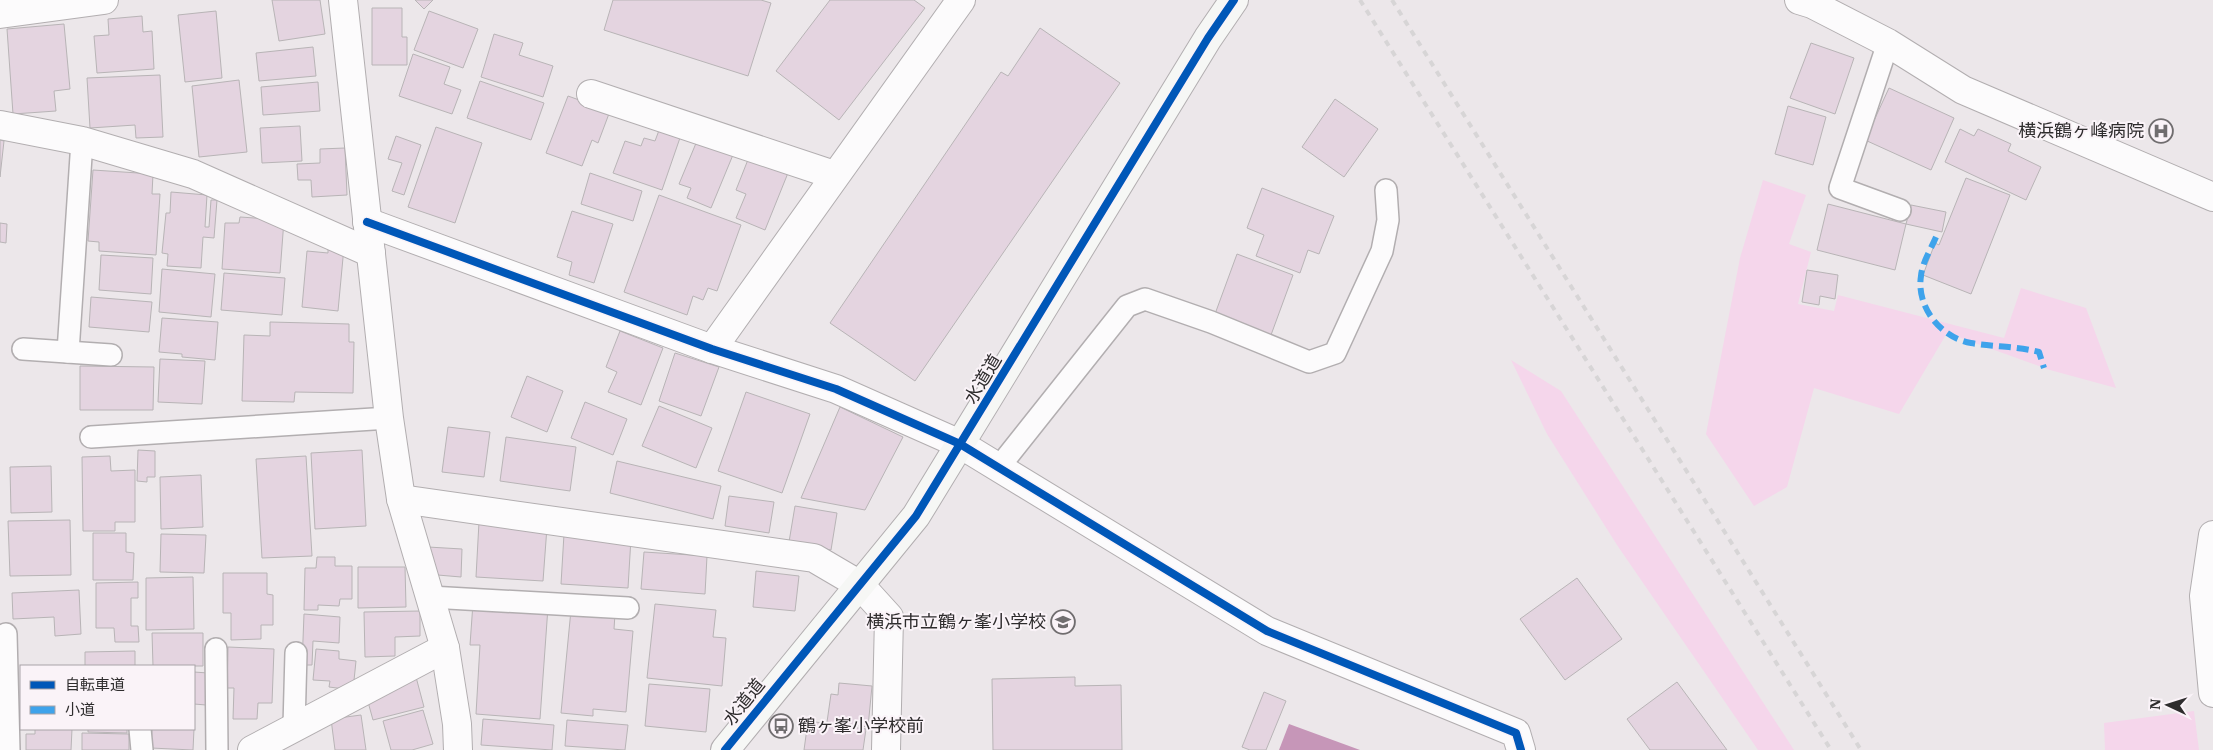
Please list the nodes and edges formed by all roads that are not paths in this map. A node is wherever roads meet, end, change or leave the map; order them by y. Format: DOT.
graph roads {
  1 [pos="104,0"];
  2 [pos="343,0"];
  3 [pos="961,0"];
  4 [pos="1234,0"];
  5 [pos="1798,0"];
  6 [pos="0,14"];
  7 [pos="1888,43"];
  8 [pos="591,94"];
  9 [pos="0,125"];
  10 [pos="82,141"];
  11 [pos="834,175"];
  12 [pos="1386,190"];
  13 [pos="2213,197"];
  14 [pos="1900,210"];
  15 [pos="367,222"];
  16 [pos="371,253"];
  17 [pos="712,348"];
  18 [pos="23,349"];
  19 [pos="68,352"];
  20 [pos="111,355"];
  21 [pos="389,418"];
  22 [pos="91,438"];
  23 [pos="960,444"];
  24 [pos="999,467"];
  25 [pos="401,499"];
  26 [pos="2213,535"];
  27 [pos="860,585"];
  28 [pos="430,597"];
  29 [pos="628,608"];
  30 [pos="6,634"];
  31 [pos="444,648"];
  32 [pos="216,649"];
  33 [pos="296,653"];
  34 [pos="2213,693"];
  35 [pos="294,726"];
  36 [pos="140,730"];
  37 [pos="9,750"];
  38 [pos="142,750"];
  39 [pos="217,750"];
  40 [pos="252,750"];
  41 [pos="458,750"];
  42 [pos="725,750"];
  43 [pos="886,750"];
  44 [pos="1521,750"];
  1 -- 6 [label="street"];
  2 -- 15 [label="street"];
  3 -- 11 [label="street"];
  4 -- 23 [label="street, 水道道"];
  5 -- 7 [label="street"];
  7 -- 13 [label="street"];
  7 -- 14 [label="lane"];
  8 -- 11 [label="street"];
  9 -- 10 [label="street"];
  10 -- 16 [label="street"];
  10 -- 19 [label="lane"];
  11 -- 17 [label="street"];
  12 -- 24 [label="lane"];
  15 -- 16 [label="street"];
  15 -- 17 [label="street"];
  16 -- 21 [label="street"];
  17 -- 23 [label="street"];
  18 -- 19 [label="lane"];
  19 -- 20 [label="lane"];
  21 -- 22 [label="lane"];
  21 -- 25 [label="street"];
  23 -- 24 [label="street"];
  23 -- 27 [label="street, 水道道"];
  24 -- 44 [label="street"];
  25 -- 27 [label="street"];
  25 -- 28 [label="street"];
  26 -- 34 [label="street"];
  27 -- 42 [label="street, 水道道"];
  27 -- 43 [label="street"];
  28 -- 29 [label="lane"];
  28 -- 31 [label="street"];
  30 -- 37 [label="lane"];
  31 -- 35 [label="street"];
  31 -- 41 [label="street"];
  32 -- 39 [label="lane"];
  33 -- 35 [label="lane"];
  35 -- 40 [label="street"];
  36 -- 38 [label="lane"];
}
